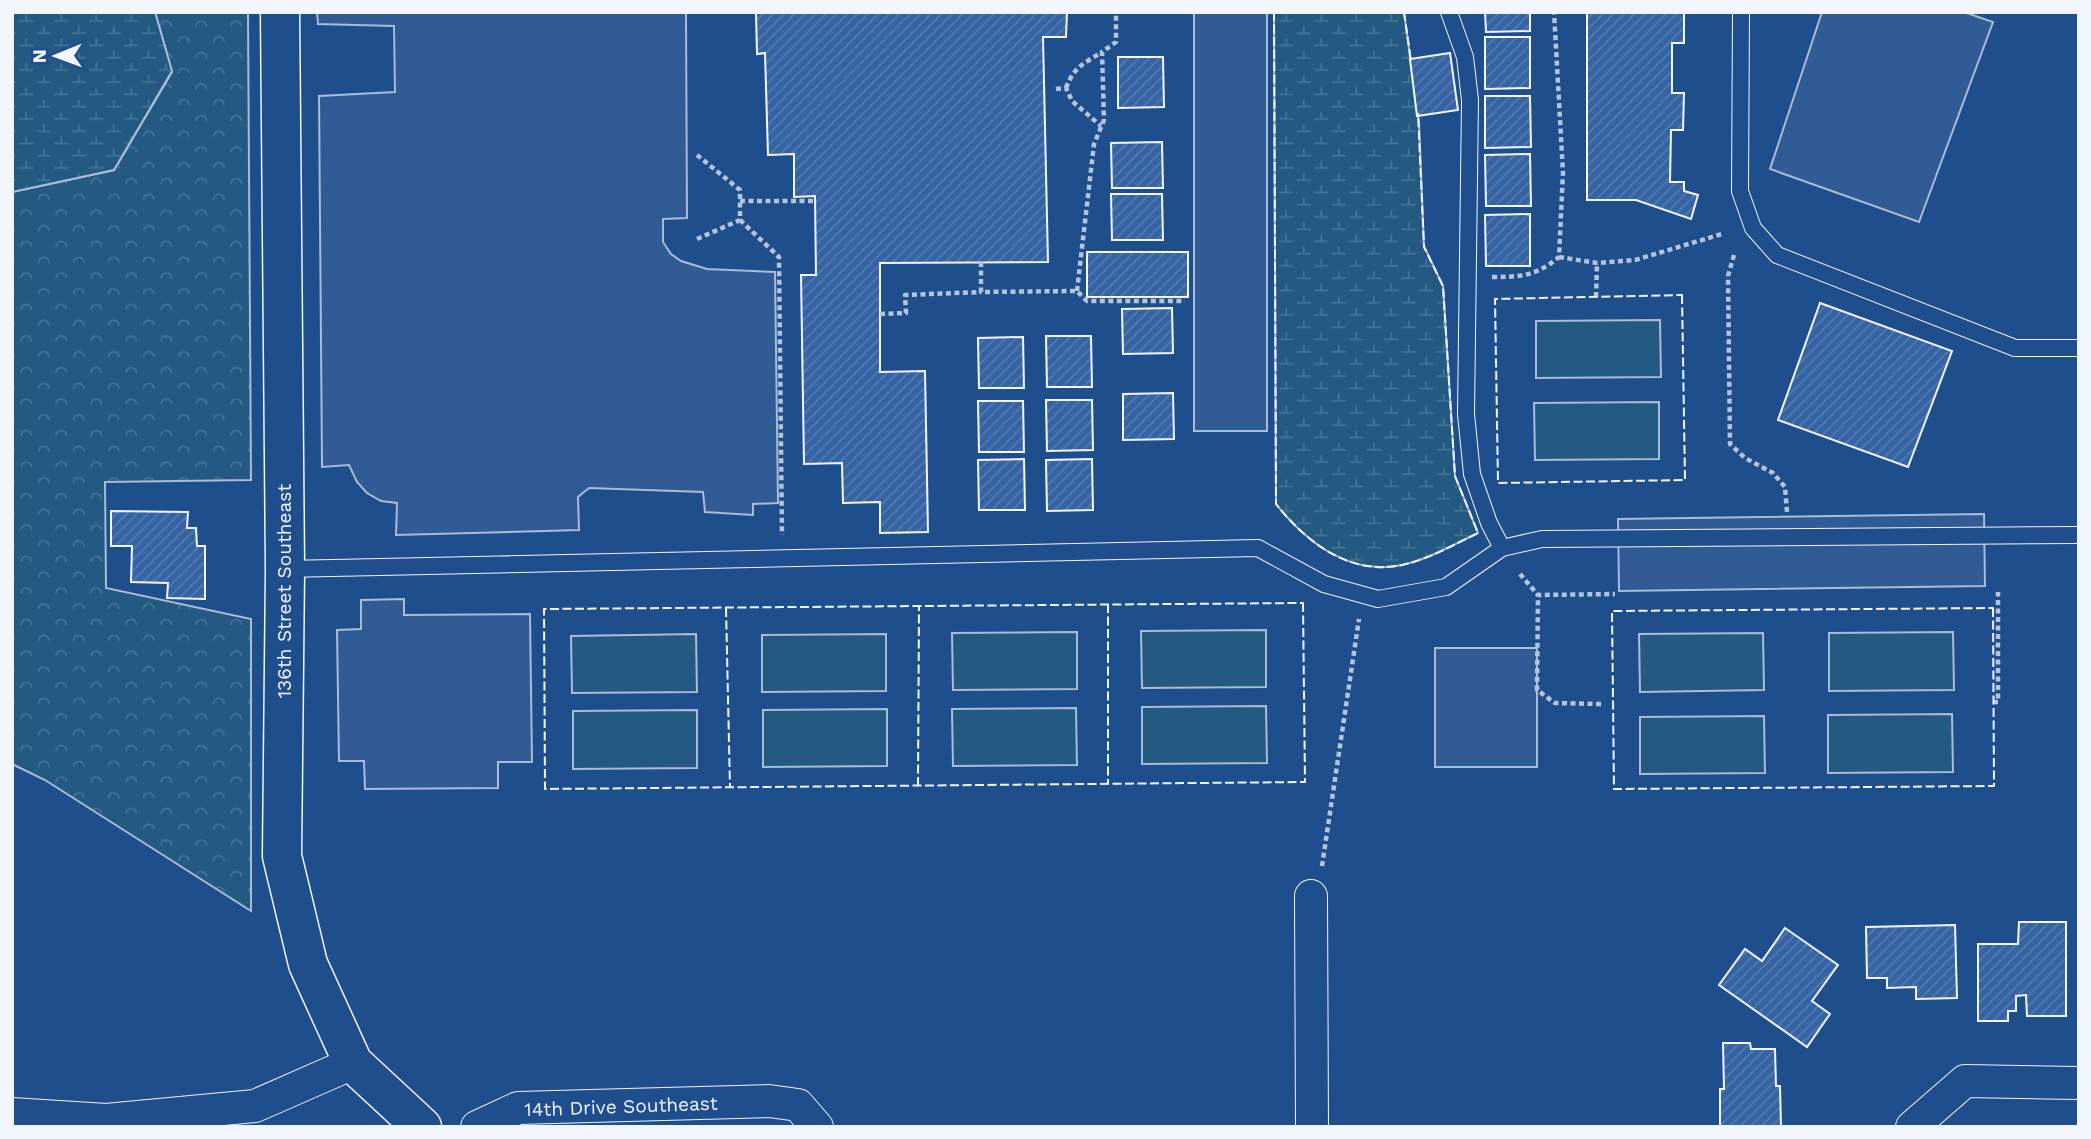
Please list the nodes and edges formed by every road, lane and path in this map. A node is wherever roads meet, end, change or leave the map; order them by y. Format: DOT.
graph roads {
  1 [pos="281,12"];
  2 [pos="1116,12"];
  3 [pos="1449,12"];
  4 [pos="1554,12"];
  5 [pos="1741,12"];
  6 [pos="1102,52"];
  7 [pos="1066,88"];
  8 [pos="1056,89"];
  9 [pos="1101,127"];
  10 [pos="697,155"];
  11 [pos="740,201"];
  12 [pos="815,201"];
  13 [pos="740,220"];
  14 [pos="1723,234"];
  15 [pos="697,239"];
  16 [pos="1734,256"];
  17 [pos="1559,257"];
  18 [pos="981,262"];
  19 [pos="1597,263"];
  20 [pos="1468,277"];
  21 [pos="1077,290"];
  22 [pos="981,292"];
  23 [pos="1596,297"];
  24 [pos="1185,301"];
  25 [pos="880,314"];
  26 [pos="2079,348"];
  27 [pos="1787,512"];
  28 [pos="2079,535"];
  29 [pos="782,536"];
  30 [pos="1502,548"];
  31 [pos="285,569"];
  32 [pos="1520,574"];
  33 [pos="1998,592"];
  34 [pos="1615,594"];
  35 [pos="1363,595"];
  36 [pos="1538,595"];
  37 [pos="1993,702"];
  38 [pos="1601,704"];
  39 [pos="1311,896"];
  40 [pos="353,1063"];
  41 [pos="2079,1083"];
  42 [pos="12,1114"];
  43 [pos="106,1123"];
  44 [pos="422,1127"];
  45 [pos="477,1127"];
  46 [pos="817,1127"];
  47 [pos="1312,1127"];
  48 [pos="1912,1127"];
  1 -- 31 [label="street, 136th Street Southeast"];
  2 -- 6 [label="path"];
  3 -- 20 [label="lane"];
  4 -- 17 [label="path"];
  5 -- 26 [label="lane"];
  6 -- 7 [label="path"];
  6 -- 9 [label="path"];
  7 -- 8 [label="path"];
  7 -- 9 [label="path"];
  9 -- 21 [label="path"];
  10 -- 11 [label="path"];
  11 -- 12 [label="path"];
  11 -- 13 [label="path"];
  13 -- 15 [label="path"];
  13 -- 29 [label="path"];
  14 -- 19 [label="path"];
  16 -- 27 [label="path"];
  17 -- 19 [label="path"];
  17 -- 20 [label="path"];
  18 -- 22 [label="path"];
  19 -- 23 [label="path"];
  20 -- 30 [label="lane"];
  21 -- 22 [label="path"];
  21 -- 24 [label="path"];
  22 -- 25 [label="path"];
  28 -- 30 [label="lane"];
  30 -- 35 [label="lane"];
  31 -- 35 [label="lane"];
  31 -- 40 [label="street, 136th Street Southeast"];
  32 -- 36 [label="path"];
  33 -- 37 [label="path"];
  34 -- 36 [label="path"];
  35 -- 39 [label="path"];
  36 -- 38 [label="path"];
  39 -- 47 [label="street"];
  40 -- 43 [label="street"];
  40 -- 44 [label="street, 136th Street Southeast"];
  41 -- 48 [label="street"];
  42 -- 43 [label="street"];
  45 -- 46 [label="street, 14th Drive Southeast"];
}
